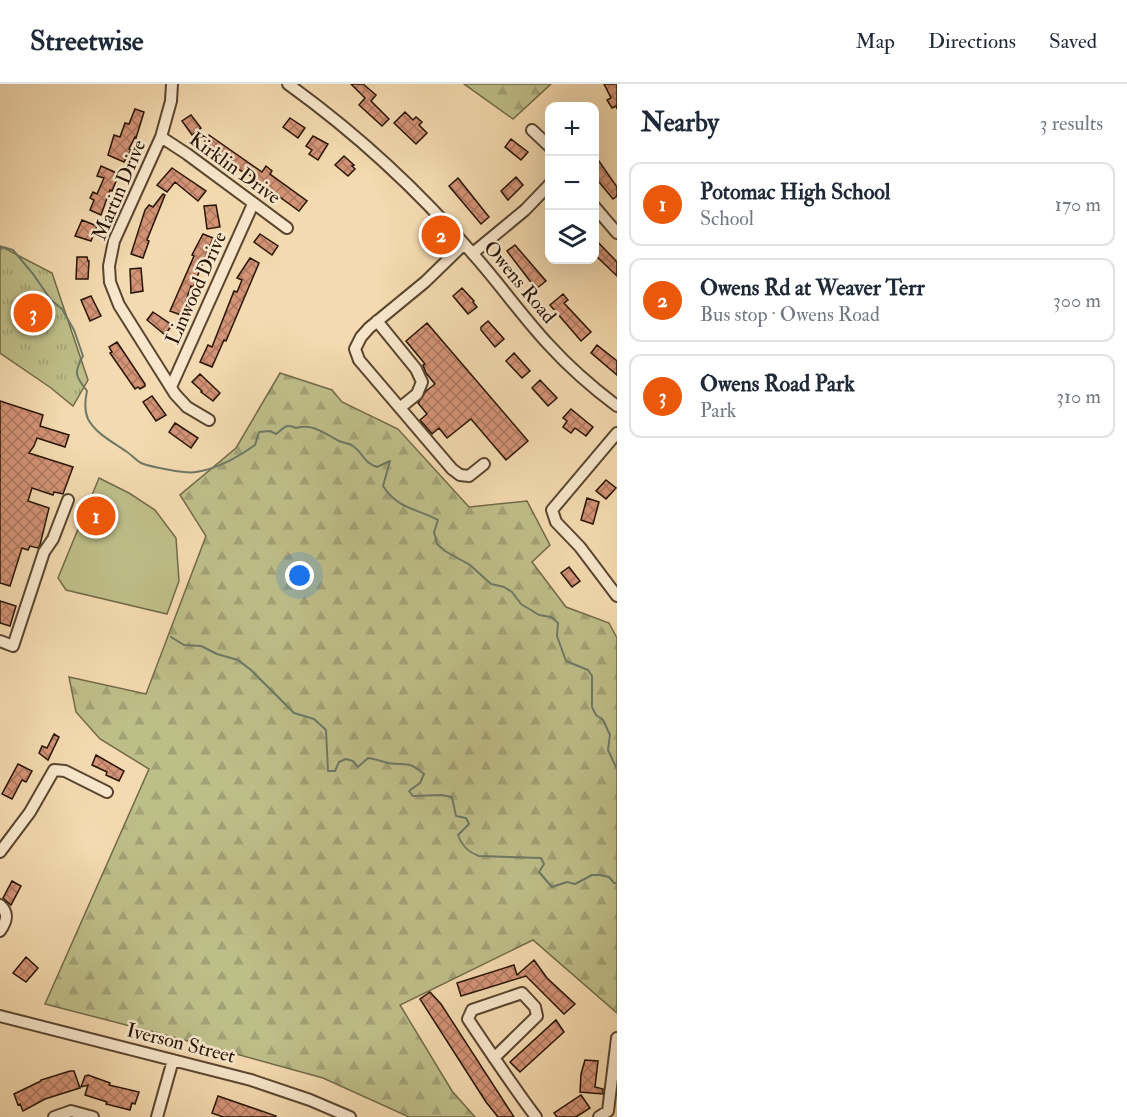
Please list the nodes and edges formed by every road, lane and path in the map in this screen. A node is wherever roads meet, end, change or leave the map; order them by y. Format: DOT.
graph roads {
  1 [pos="172,84"];
  2 [pos="288,84"];
  3 [pos="532,130"];
  4 [pos="161,137"];
  5 [pos="545,143"];
  6 [pos="545,188"];
  7 [pos="253,204"];
  8 [pos="597,210"];
  9 [pos="287,228"];
  10 [pos="617,233"];
  11 [pos="464,244"];
  12 [pos="473,253"];
  13 [pos="377,321"];
  14 [pos="171,387"];
  15 [pos="617,406"];
  16 [pos="401,407"];
  17 [pos="209,420"];
  18 [pos="617,433"];
  19 [pos="484,465"];
  20 [pos="68,500"];
  21 [pos="616,594"];
  22 [pos="0,641"];
  23 [pos="107,792"];
  24 [pos="0,852"];
  25 [pos="0,905"];
  26 [pos="0,932"];
  27 [pos="0,1016"];
  28 [pos="616,1038"];
  29 [pos="494,1058"];
  30 [pos="173,1059"];
  31 [pos="54,1117"];
  32 [pos="93,1117"];
  33 [pos="157,1117"];
  34 [pos="350,1117"];
  35 [pos="536,1117"];
  36 [pos="599,1117"];
  1 -- 4 [label="street, Martin Drive"];
  2 -- 11 [label="street, Owens Road"];
  3 -- 5 [label="street"];
  4 -- 7 [label="street, Kirklin Drive"];
  4 -- 14 [label="street, Martin Drive"];
  6 -- 12 [label="street"];
  7 -- 9 [label="street, Kirklin Drive"];
  7 -- 14 [label="street, Linwood Drive"];
  8 -- 10 [label="street"];
  11 -- 12 [label="street, Owens Road"];
  11 -- 13 [label="street"];
  12 -- 15 [label="street, Owens Road"];
  13 -- 16 [label="street"];
  13 -- 16 [label="street"];
  14 -- 17 [label="street, Martin Drive"];
  16 -- 19 [label="street"];
  18 -- 21 [label="street"];
  20 -- 22 [label="street"];
  23 -- 24 [label="street"];
  25 -- 26 [label="street"];
  27 -- 30 [label="street, Iverson Street"];
  28 -- 36 [label="street"];
  29 -- 29 [label="street"];
  29 -- 35 [label="street"];
  30 -- 33 [label="street"];
  30 -- 34 [label="street, Iverson Street"];
  31 -- 32 [label="street"];
}
